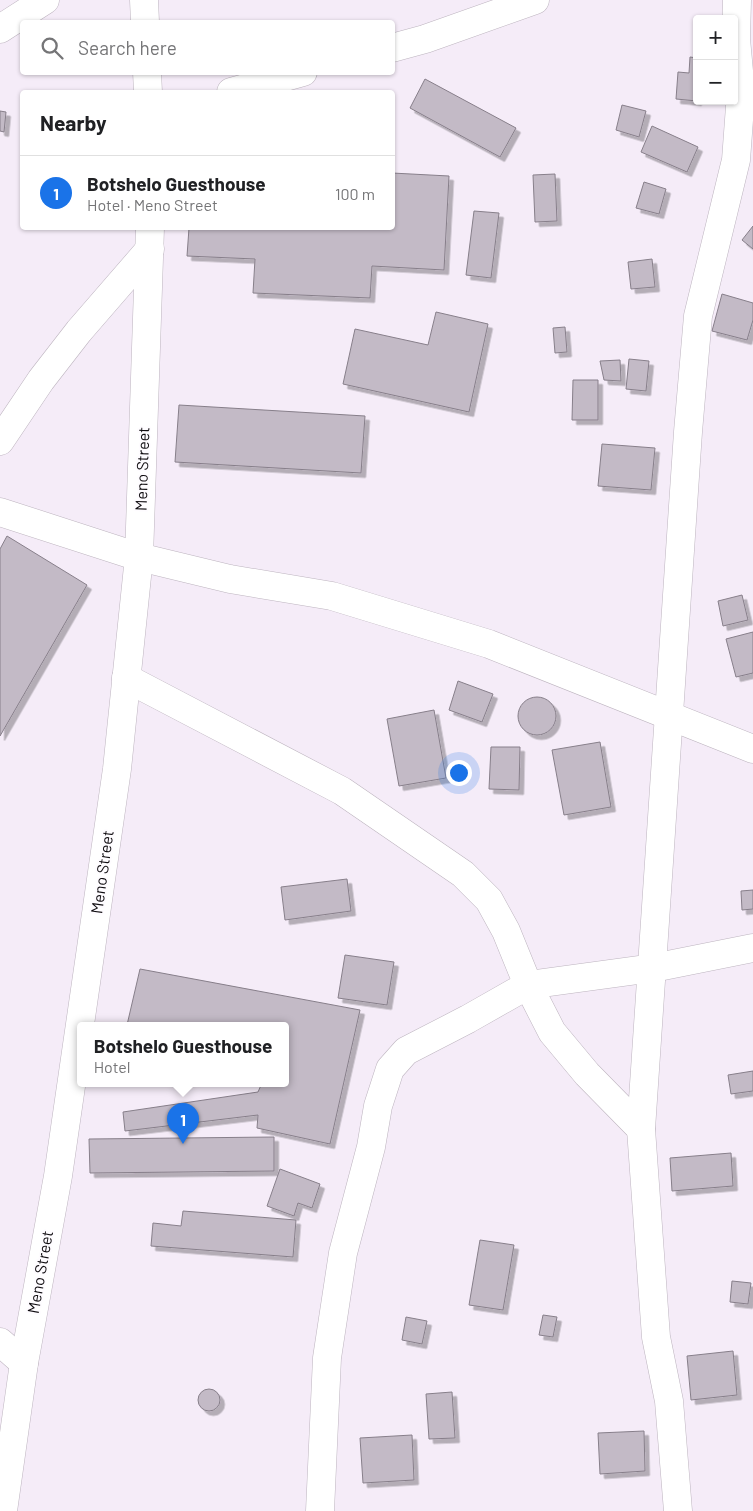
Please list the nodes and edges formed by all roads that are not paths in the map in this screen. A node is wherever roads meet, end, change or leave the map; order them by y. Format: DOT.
graph roads {
  1 [pos="45,0"];
  2 [pos="144,0"];
  3 [pos="535,0"];
  4 [pos="737,0"];
  5 [pos="145,20"];
  6 [pos="0,29"];
  7 [pos="395,47"];
  8 [pos="147,75"];
  9 [pos="292,75"];
  10 [pos="148,90"];
  11 [pos="238,90"];
  12 [pos="736,160"];
  13 [pos="753,184"];
  14 [pos="150,238"];
  15 [pos="0,441"];
  16 [pos="0,512"];
  17 [pos="139,557"];
  18 [pos="126,678"];
  19 [pos="670,715"];
  20 [pos="753,749"];
  21 [pos="753,948"];
  22 [pos="653,968"];
  23 [pos="528,984"];
  24 [pos="80,1022"];
  25 [pos="77,1044"];
  26 [pos="641,1129"];
  27 [pos="0,1342"];
  28 [pos="24,1363"];
  29 [pos="3,1511"];
  30 [pos="320,1511"];
  31 [pos="678,1511"];
  1 -- 6 [label="street"];
  2 -- 5 [label="street"];
  3 -- 7 [label="street"];
  4 -- 12 [label="street"];
  8 -- 10 [label="street"];
  9 -- 11 [label="street"];
  12 -- 13 [label="street"];
  12 -- 19 [label="street"];
  14 -- 15 [label="street"];
  14 -- 17 [label="street, Meno Street"];
  16 -- 17 [label="street"];
  17 -- 18 [label="street, Meno Street"];
  17 -- 19 [label="street"];
  18 -- 23 [label="street"];
  18 -- 24 [label="street, Meno Street"];
  19 -- 20 [label="street"];
  19 -- 22 [label="street"];
  21 -- 22 [label="street"];
  22 -- 23 [label="street"];
  22 -- 26 [label="street"];
  23 -- 26 [label="street"];
  23 -- 30 [label="street"];
  25 -- 28 [label="street, Meno Street"];
  26 -- 31 [label="street"];
  27 -- 28 [label="street"];
  28 -- 29 [label="street, Meno Street"];
}
